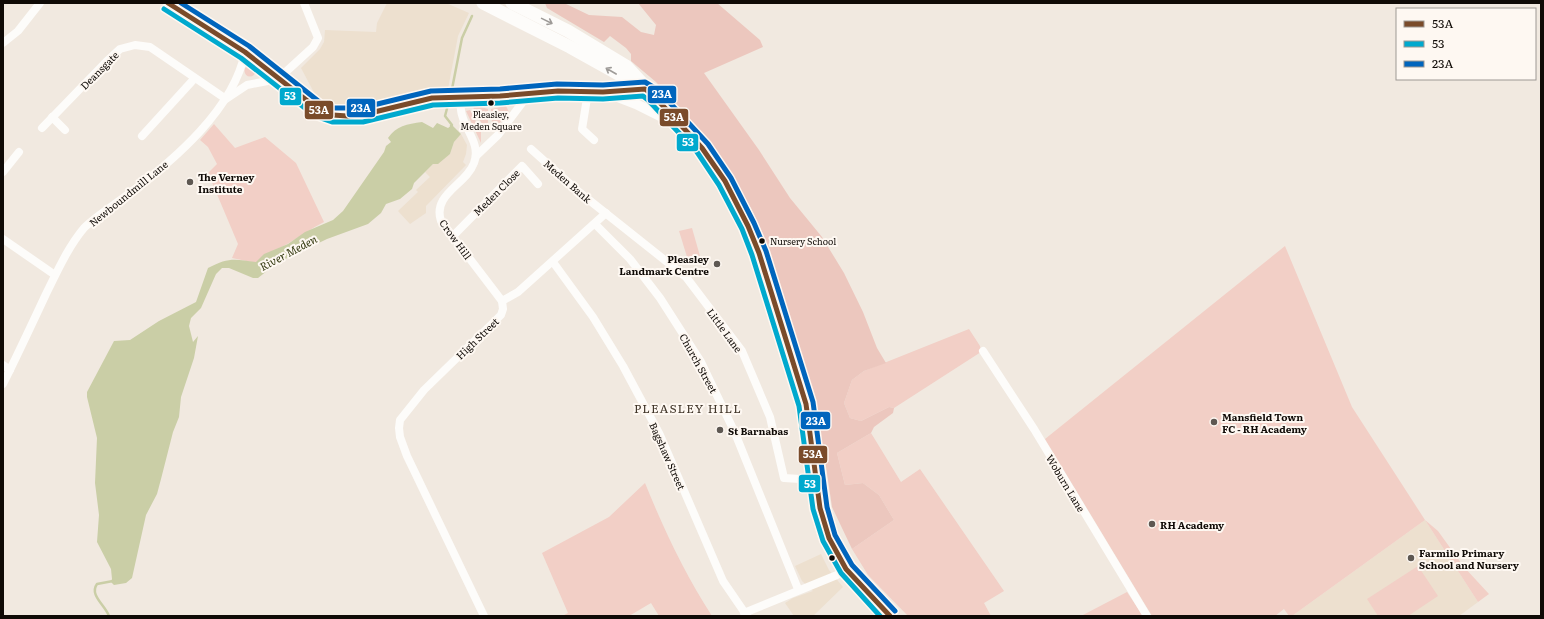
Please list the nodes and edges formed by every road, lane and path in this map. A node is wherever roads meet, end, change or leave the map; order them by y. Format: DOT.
graph roads {
  1 [pos="40,3"];
  2 [pos="168,3"];
  3 [pos="304,3"];
  4 [pos="483,3"];
  5 [pos="512,3"];
  6 [pos="3,43"];
  7 [pos="245,52"];
  8 [pos="194,79"];
  9 [pos="278,79"];
  10 [pos="645,89"];
  11 [pos="588,92"];
  12 [pos="603,92"];
  13 [pos="525,94"];
  14 [pos="458,96"];
  15 [pos="226,99"];
  16 [pos="52,117"];
  17 [pos="143,120"];
  18 [pos="150,127"];
  19 [pos="42,128"];
  20 [pos="684,128"];
  21 [pos="65,130"];
  22 [pos="142,136"];
  23 [pos="594,140"];
  24 [pos="531,149"];
  25 [pos="19,152"];
  26 [pos="476,156"];
  27 [pos="3,172"];
  28 [pos="538,184"];
  29 [pos="606,213"];
  30 [pos="595,224"];
  31 [pos="454,235"];
  32 [pos="3,239"];
  33 [pos="553,262"];
  34 [pos="55,275"];
  35 [pos="502,301"];
  36 [pos="983,351"];
  37 [pos="3,364"];
  38 [pos="10,370"];
  39 [pos="3,384"];
  40 [pos="816,480"];
  41 [pos="846,569"];
  42 [pos="798,589"];
  43 [pos="745,615"];
  44 [pos="484,616"];
  45 [pos="890,616"];
  46 [pos="1147,616"];
  1 -- 6 [label="street"];
  2 -- 7 [label="street"];
  3 -- 9 [label="street"];
  10 -- 4 [label="highway, one-way"];
  5 -- 10 [label="highway, one-way"];
  7 -- 9 [label="street"];
  7 -- 15 [label="street, Newboundmill Lane"];
  8 -- 15 [label="street, Deansgate"];
  8 -- 16 [label="street, Deansgate"];
  8 -- 18 [label="street"];
  9 -- 14 [label="street"];
  9 -- 15 [label="street, Newboundmill Lane"];
  10 -- 12 [label="street"];
  10 -- 20 [label="highway"];
  11 -- 12 [label="street"];
  11 -- 13 [label="street"];
  11 -- 23 [label="street"];
  12 -- 20 [label="street"];
  13 -- 14 [label="street"];
  13 -- 26 [label="street, Crow Hill"];
  14 -- 26 [label="street"];
  15 -- 34 [label="street, Newboundmill Lane"];
  16 -- 19 [label="street, Deansgate"];
  16 -- 21 [label="street"];
  17 -- 18 [label="street"];
  18 -- 22 [label="street"];
  20 -- 40 [label="highway"];
  24 -- 29 [label="street, Meden Bank"];
  25 -- 27 [label="street"];
  26 -- 31 [label="street, Crow Hill"];
  28 -- 31 [label="street, Meden Close"];
  29 -- 30 [label="street"];
  29 -- 40 [label="street, Little Lane"];
  30 -- 33 [label="street"];
  30 -- 42 [label="street, Church Street"];
  31 -- 35 [label="street, Crow Hill"];
  32 -- 34 [label="street"];
  33 -- 35 [label="street"];
  33 -- 43 [label="street, Bagshaw Street"];
  34 -- 38 [label="street, Newboundmill Lane"];
  35 -- 44 [label="street, High Street"];
  36 -- 46 [label="street, Woburn Lane"];
  37 -- 38 [label="street"];
  38 -- 39 [label="street, Newboundmill Lane"];
  40 -- 41 [label="highway"];
  41 -- 42 [label="street"];
  41 -- 45 [label="highway"];
  42 -- 43 [label="street"];
}
